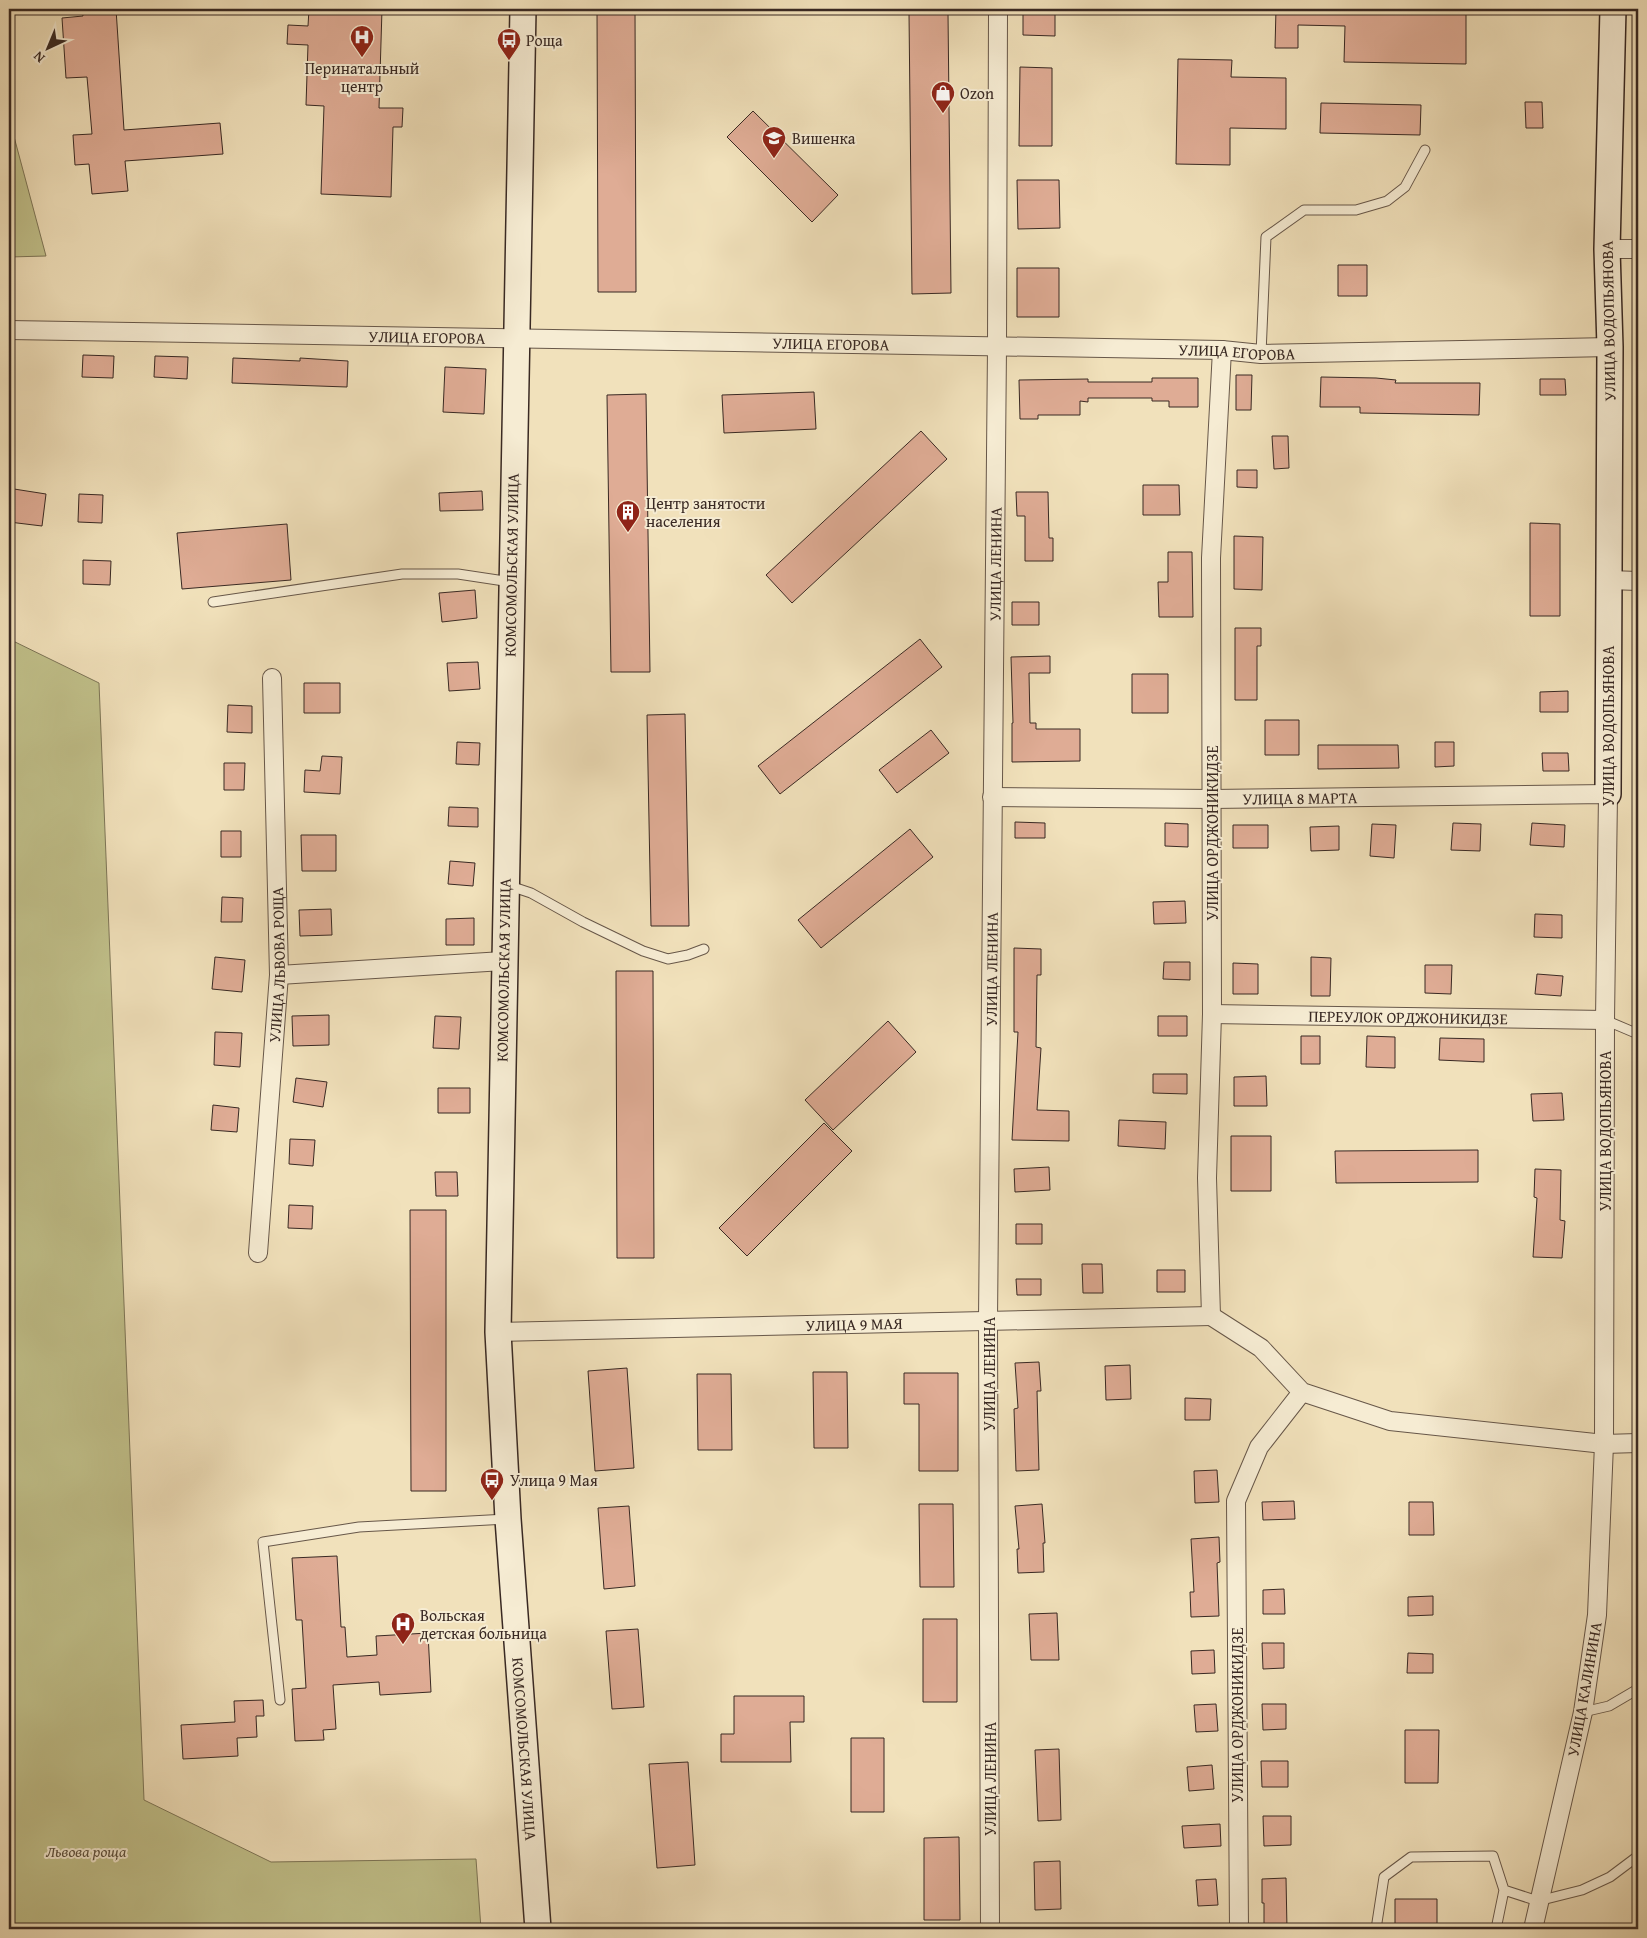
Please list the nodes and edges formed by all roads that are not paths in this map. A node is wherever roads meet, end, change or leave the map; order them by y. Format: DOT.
graph roads {
  1 [pos="523,9"];
  2 [pos="998,9"];
  3 [pos="1613,9"];
  4 [pos="1425,150"];
  5 [pos="1607,249"];
  6 [pos="1638,250"];
  7 [pos="9,330"];
  8 [pos="516,337"];
  9 [pos="1610,347"];
  10 [pos="997,348"];
  11 [pos="1222,350"];
  12 [pos="1261,354"];
  13 [pos="1609,580"];
  14 [pos="511,582"];
  15 [pos="1638,582"];
  16 [pos="213,602"];
  17 [pos="272,678"];
  18 [pos="1608,794"];
  19 [pos="992,797"];
  20 [pos="1212,799"];
  21 [pos="505,885"];
  22 [pos="704,949"];
  23 [pos="503,961"];
  24 [pos="280,975"];
  25 [pos="1212,1014"];
  26 [pos="1605,1020"];
  27 [pos="1638,1034"];
  28 [pos="258,1253"];
  29 [pos="1211,1316"];
  30 [pos="988,1320"];
  31 [pos="498,1332"];
  32 [pos="1302,1392"];
  33 [pos="1638,1443"];
  34 [pos="1604,1444"];
  35 [pos="508,1519"];
  36 [pos="1638,1689"];
  37 [pos="280,1700"];
  38 [pos="1584,1712"];
  39 [pos="1638,1856"];
  40 [pos="1504,1890"];
  41 [pos="1538,1900"];
  42 [pos="538,1929"];
  43 [pos="990,1929"];
  44 [pos="1239,1929"];
  45 [pos="1376,1929"];
  46 [pos="1496,1929"];
  47 [pos="1532,1929"];
  1 -- 8 [label="main road, КОМСОМОЛЬСКАЯ УЛИЦА"];
  2 -- 10 [label="street, УЛИЦА ЛЕНИНА"];
  3 -- 5 [label="main road, УЛИЦА ВОДОПЬЯНОВА"];
  4 -- 12 [label="lane"];
  5 -- 6 [label="street"];
  5 -- 9 [label="main road, УЛИЦА ВОДОПЬЯНОВА"];
  7 -- 8 [label="street, УЛИЦА ЕГОРОВА"];
  8 -- 10 [label="street, УЛИЦА ЕГОРОВА"];
  8 -- 14 [label="main road, КОМСОМОЛЬСКАЯ УЛИЦА"];
  9 -- 12 [label="street, УЛИЦА ЕГОРОВА"];
  9 -- 13 [label="main road, УЛИЦА ВОДОПЬЯНОВА"];
  10 -- 11 [label="street, УЛИЦА ЕГОРОВА"];
  10 -- 19 [label="street, УЛИЦА ЛЕНИНА"];
  11 -- 12 [label="street, УЛИЦА ЕГОРОВА"];
  11 -- 20 [label="street, УЛИЦА ОРДЖОНИКИДЗЕ"];
  13 -- 15 [label="street"];
  13 -- 18 [label="main road, УЛИЦА ВОДОПЬЯНОВА"];
  14 -- 16 [label="lane"];
  14 -- 21 [label="main road, КОМСОМОЛЬСКАЯ УЛИЦА"];
  17 -- 24 [label="street, УЛИЦА ЛЬВОВА РОЩА"];
  18 -- 20 [label="street, УЛИЦА 8 МАРТА"];
  18 -- 26 [label="street, УЛИЦА ВОДОПЬЯНОВА"];
  19 -- 20 [label="street, УЛИЦА 8 МАРТА"];
  19 -- 30 [label="street, УЛИЦА ЛЕНИНА"];
  20 -- 25 [label="street, УЛИЦА ОРДЖОНИКИДЗЕ"];
  21 -- 22 [label="lane"];
  21 -- 23 [label="main road, КОМСОМОЛЬСКАЯ УЛИЦА"];
  23 -- 24 [label="street"];
  23 -- 31 [label="main road, КОМСОМОЛЬСКАЯ УЛИЦА"];
  24 -- 28 [label="street, УЛИЦА ЛЬВОВА РОЩА"];
  25 -- 26 [label="street, ПЕРЕУЛОК ОРДЖОНИКИДЗЕ"];
  25 -- 29 [label="street, УЛИЦА ОРДЖОНИКИДЗЕ"];
  26 -- 27 [label="lane"];
  26 -- 34 [label="street, УЛИЦА ВОДОПЬЯНОВА"];
  29 -- 30 [label="street, УЛИЦА 9 МАЯ"];
  29 -- 32 [label="street"];
  30 -- 31 [label="street, УЛИЦА 9 МАЯ"];
  30 -- 43 [label="street, УЛИЦА ЛЕНИНА"];
  31 -- 35 [label="main road, КОМСОМОЛЬСКАЯ УЛИЦА"];
  32 -- 34 [label="street"];
  32 -- 44 [label="street, УЛИЦА ОРДЖОНИКИДЗЕ"];
  33 -- 34 [label="street"];
  34 -- 38 [label="street, УЛИЦА КАЛИНИНА"];
  35 -- 37 [label="lane"];
  35 -- 42 [label="main road, КОМСОМОЛЬСКАЯ УЛИЦА"];
  36 -- 38 [label="lane"];
  38 -- 41 [label="street, УЛИЦА КАЛИНИНА"];
  39 -- 41 [label="lane"];
  40 -- 41 [label="lane"];
  40 -- 45 [label="lane"];
  40 -- 46 [label="lane"];
  41 -- 47 [label="street, УЛИЦА КАЛИНИНА"];
}
